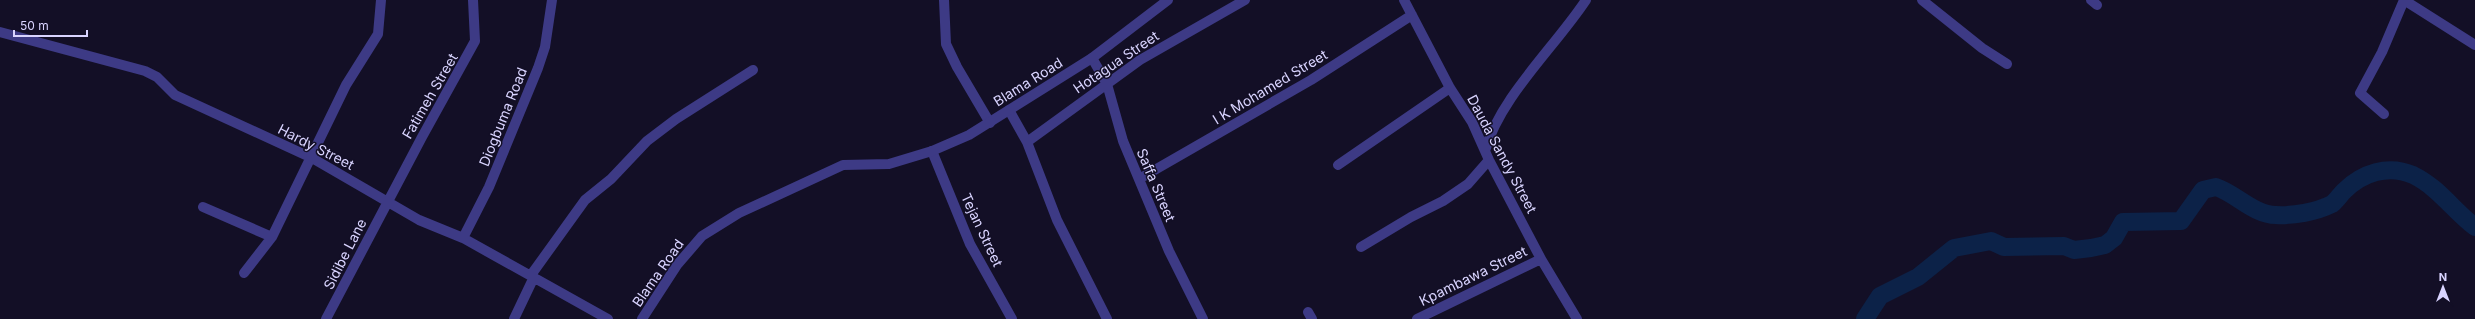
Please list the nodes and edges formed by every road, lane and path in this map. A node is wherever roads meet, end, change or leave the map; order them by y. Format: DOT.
graph roads {
  1 [pos="381,0"];
  2 [pos="473,0"];
  3 [pos="552,0"];
  4 [pos="944,0"];
  5 [pos="1168,0"];
  6 [pos="1245,0"];
  7 [pos="1404,0"];
  8 [pos="1586,0"];
  9 [pos="1922,0"];
  10 [pos="2404,0"];
  11 [pos="1412,15"];
  12 [pos="0,32"];
  13 [pos="2475,45"];
  14 [pos="1092,58"];
  15 [pos="2007,64"];
  16 [pos="753,70"];
  17 [pos="1107,84"];
  18 [pos="1450,88"];
  19 [pos="1009,110"];
  20 [pos="2384,114"];
  21 [pos="990,123"];
  22 [pos="1027,142"];
  23 [pos="932,151"];
  24 [pos="1487,155"];
  25 [pos="312,158"];
  26 [pos="1338,165"];
  27 [pos="1139,178"];
  28 [pos="388,201"];
  29 [pos="202,207"];
  30 [pos="272,237"];
  31 [pos="463,238"];
  32 [pos="1361,247"];
  33 [pos="1541,259"];
  34 [pos="244,273"];
  35 [pos="533,276"];
  36 [pos="326,319"];
  37 [pos="514,319"];
  38 [pos="608,319"];
  39 [pos="642,319"];
  40 [pos="1012,319"];
  41 [pos="1107,319"];
  42 [pos="1203,319"];
  43 [pos="1417,319"];
  44 [pos="1577,319"];
  1 -- 25 [label="street"];
  2 -- 28 [label="street, Fatimeh Street"];
  3 -- 31 [label="street, Diogbuma Road"];
  4 -- 21 [label="street"];
  5 -- 14 [label="street, Blama Road"];
  6 -- 17 [label="street, Hotagua Street"];
  7 -- 11 [label="street, Dauda Sandy Street"];
  8 -- 24 [label="street"];
  9 -- 15 [label="street"];
  10 -- 13 [label="street"];
  10 -- 20 [label="street"];
  11 -- 18 [label="street, Dauda Sandy Street"];
  11 -- 27 [label="street, I K Mohamed Street"];
  12 -- 25 [label="street, Hardy Street"];
  14 -- 17 [label="street, Saffa Street"];
  14 -- 19 [label="street, Blama Road"];
  16 -- 35 [label="street"];
  17 -- 22 [label="street, Hotagua Street"];
  17 -- 27 [label="street, Saffa Street"];
  18 -- 24 [label="street, Dauda Sandy Street"];
  18 -- 26 [label="street"];
  19 -- 21 [label="street, Blama Road"];
  19 -- 22 [label="street"];
  21 -- 23 [label="street, Blama Road"];
  22 -- 41 [label="street"];
  23 -- 39 [label="street, Blama Road"];
  23 -- 40 [label="street, Tejan Street"];
  24 -- 32 [label="street"];
  24 -- 33 [label="street, Dauda Sandy Street"];
  25 -- 28 [label="street, Hardy Street"];
  25 -- 30 [label="street"];
  27 -- 42 [label="street, Saffa Street"];
  28 -- 31 [label="street, Hardy Street"];
  28 -- 36 [label="street, Sidibe Lane"];
  29 -- 30 [label="street"];
  30 -- 34 [label="street"];
  31 -- 35 [label="street, Hardy Street"];
  33 -- 43 [label="street, Kpambawa Street"];
  33 -- 44 [label="street, Dauda Sandy Street"];
  35 -- 37 [label="street"];
  35 -- 38 [label="street, Hardy Street"];
}
